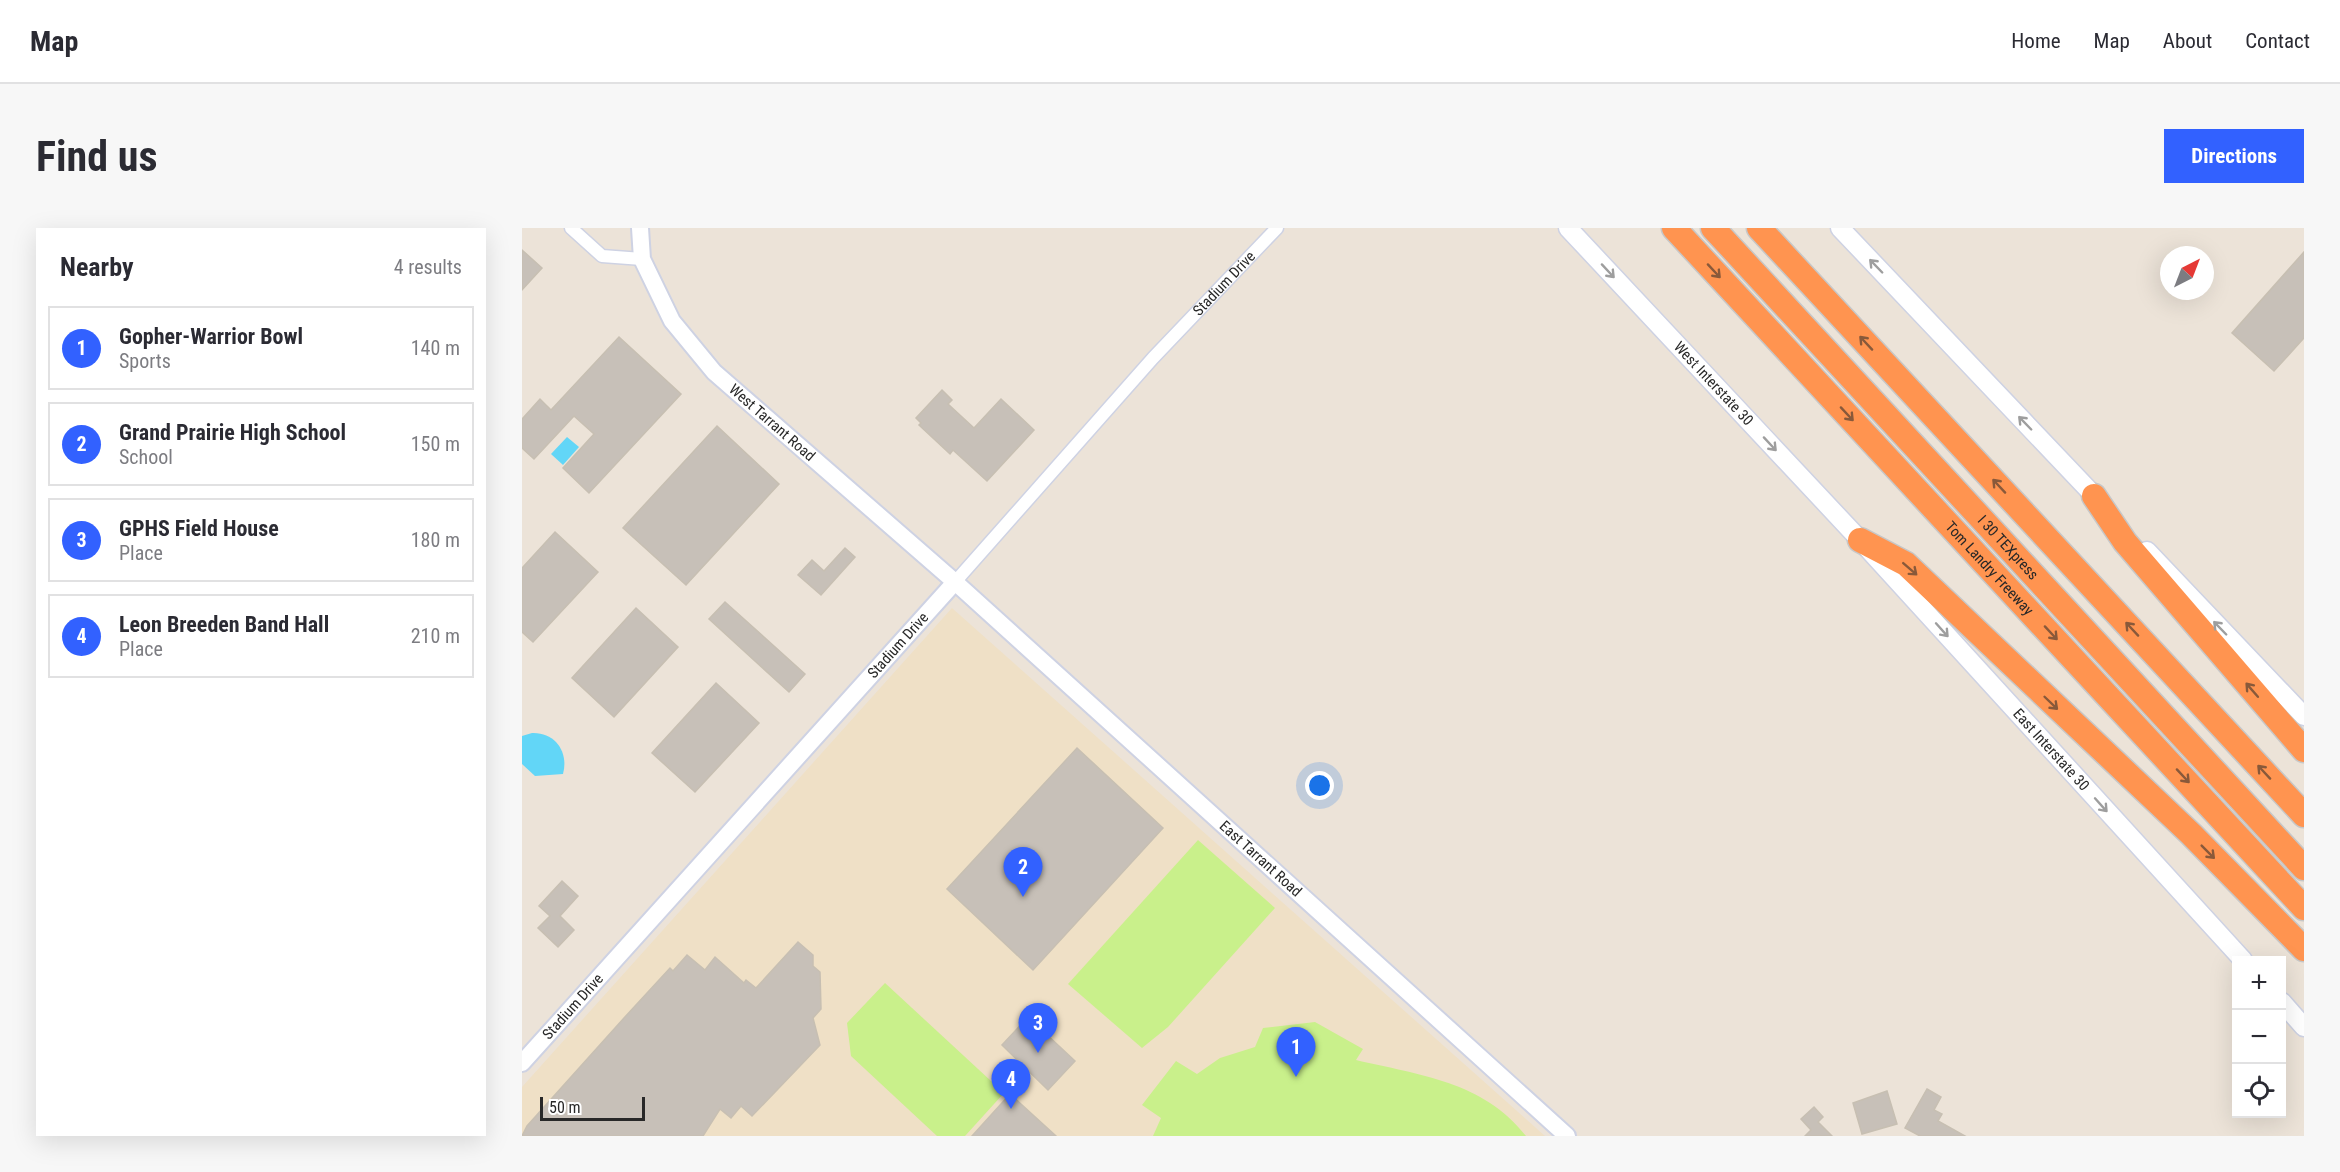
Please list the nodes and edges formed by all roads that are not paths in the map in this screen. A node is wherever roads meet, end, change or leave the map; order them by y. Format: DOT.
graph roads {
  1 [pos="571,228"];
  2 [pos="640,228"];
  3 [pos="1277,228"];
  4 [pos="1568,228"];
  5 [pos="1674,228"];
  6 [pos="1713,228"];
  7 [pos="1759,228"];
  8 [pos="1840,228"];
  9 [pos="642,259"];
  10 [pos="2094,496"];
  11 [pos="1860,540"];
  12 [pos="955,582"];
  13 [pos="2304,716"];
  14 [pos="2304,750"];
  15 [pos="2304,815"];
  16 [pos="2304,868"];
  17 [pos="2304,908"];
  18 [pos="2304,949"];
  19 [pos="2239,956"];
  20 [pos="2286,1007"];
  21 [pos="2304,1027"];
  22 [pos="522,1063"];
  23 [pos="1567,1136"];
  1 -- 9 [label="street"];
  2 -- 9 [label="street, West Tarrant Road"];
  3 -- 12 [label="street, Stadium Drive"];
  4 -- 11 [label="main road, West Interstate 30, one-way"];
  5 -- 17 [label="highway, Tom Landry Freeway, one-way"];
  6 -- 16 [label="highway, I 30 TEXpress"];
  15 -- 7 [label="highway, one-way"];
  10 -- 8 [label="main road, one-way"];
  9 -- 12 [label="street, West Tarrant Road"];
  13 -- 10 [label="main road, one-way"];
  14 -- 10 [label="highway, one-way"];
  11 -- 18 [label="highway, one-way"];
  11 -- 19 [label="main road, East Interstate 30, one-way"];
  12 -- 22 [label="street, Stadium Drive"];
  12 -- 23 [label="street, East Tarrant Road"];
  20 -- 21 [label="main road"];
}
